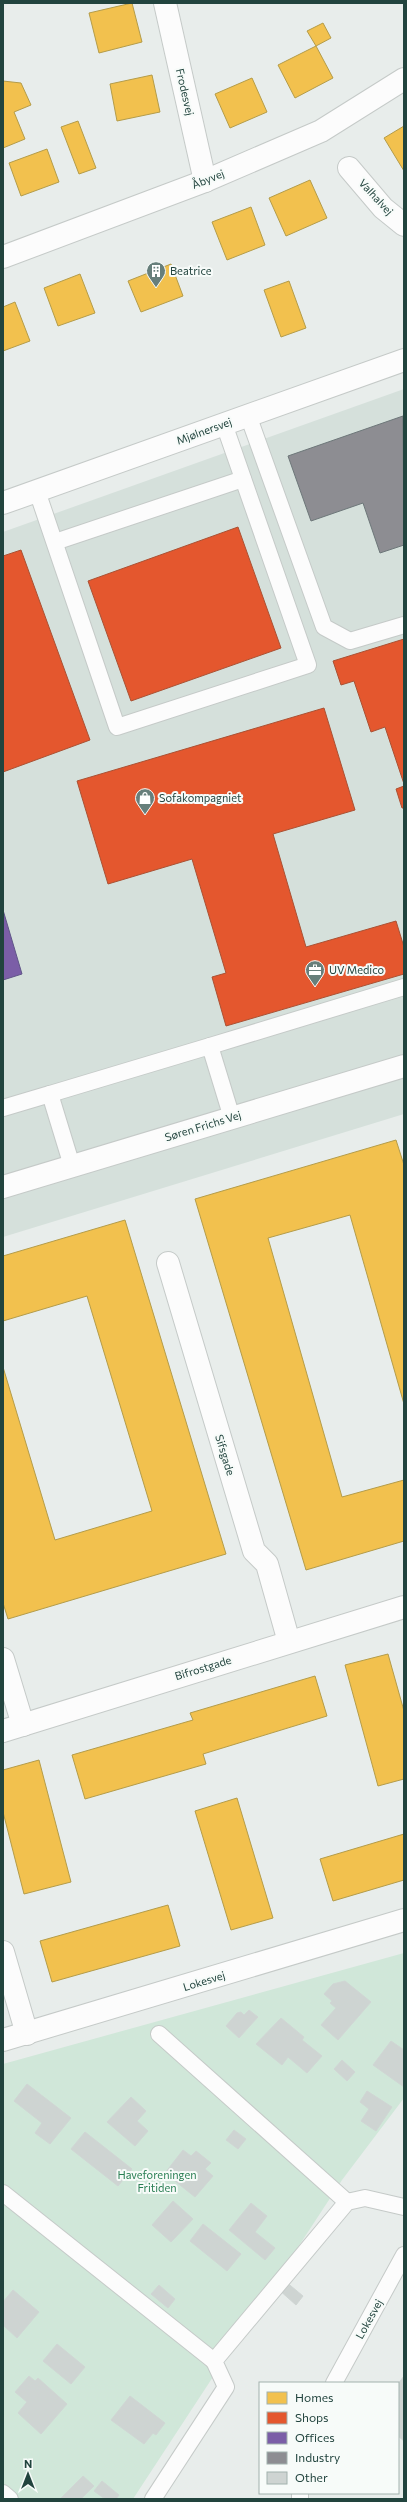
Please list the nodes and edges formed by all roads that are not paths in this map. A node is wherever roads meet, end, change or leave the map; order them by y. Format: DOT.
graph roads {
  1 [pos="165,3"];
  2 [pos="404,79"];
  3 [pos="349,168"];
  4 [pos="205,181"];
  5 [pos="404,225"];
  6 [pos="3,257"];
  7 [pos="404,360"];
  8 [pos="248,415"];
  9 [pos="224,424"];
  10 [pos="243,479"];
  11 [pos="37,491"];
  12 [pos="3,503"];
  13 [pos="55,542"];
  14 [pos="404,625"];
  15 [pos="404,987"];
  16 [pos="210,1046"];
  17 [pos="404,1066"];
  18 [pos="50,1094"];
  19 [pos="3,1108"];
  20 [pos="232,1118"];
  21 [pos="72,1166"];
  22 [pos="3,1187"];
  23 [pos="168,1263"];
  24 [pos="404,1607"];
  25 [pos="289,1642"];
  26 [pos="3,1659"];
  27 [pos="13,1728"];
  28 [pos="404,1920"];
  29 [pos="3,1952"];
  30 [pos="27,2034"];
  31 [pos="159,2034"];
  32 [pos="3,2040"];
  33 [pos="3,2193"];
  34 [pos="347,2202"];
  35 [pos="404,2207"];
  36 [pos="404,2255"];
  37 [pos="214,2361"];
  38 [pos="335,2382"];
  39 [pos="3,2493"];
  40 [pos="10,2499"];
  41 [pos="153,2499"];
  1 -- 4 [label="street, Frodesvej"];
  2 -- 4 [label="street, Åbyvej"];
  3 -- 5 [label="street, Valhalvej"];
  4 -- 6 [label="street, Åbyvej"];
  7 -- 8 [label="street, Mjølnersvej"];
  8 -- 9 [label="street, Mjølnersvej"];
  8 -- 14 [label="lane"];
  9 -- 10 [label="lane"];
  9 -- 11 [label="street, Mjølnersvej"];
  10 -- 13 [label="lane"];
  10 -- 13 [label="lane"];
  11 -- 12 [label="street, Mjølnersvej"];
  11 -- 13 [label="lane"];
  15 -- 16 [label="lane"];
  16 -- 18 [label="lane"];
  16 -- 20 [label="lane"];
  17 -- 20 [label="street, Søren Frichs Vej"];
  18 -- 19 [label="lane"];
  18 -- 21 [label="lane"];
  20 -- 21 [label="street, Søren Frichs Vej"];
  21 -- 22 [label="street, Søren Frichs Vej"];
  23 -- 25 [label="street, Sifsgade"];
  24 -- 25 [label="street, Bifrostgade"];
  25 -- 27 [label="street, Bifrostgade"];
  26 -- 27 [label="street"];
  28 -- 30 [label="street, Lokesvej"];
  29 -- 30 [label="street"];
  30 -- 32 [label="street, Lokesvej"];
  31 -- 34 [label="lane"];
  33 -- 37 [label="lane"];
  34 -- 35 [label="lane"];
  34 -- 37 [label="lane"];
  36 -- 38 [label="lane, Lokesvej"];
  37 -- 41 [label="lane"];
  39 -- 40 [label="lane"];
}
